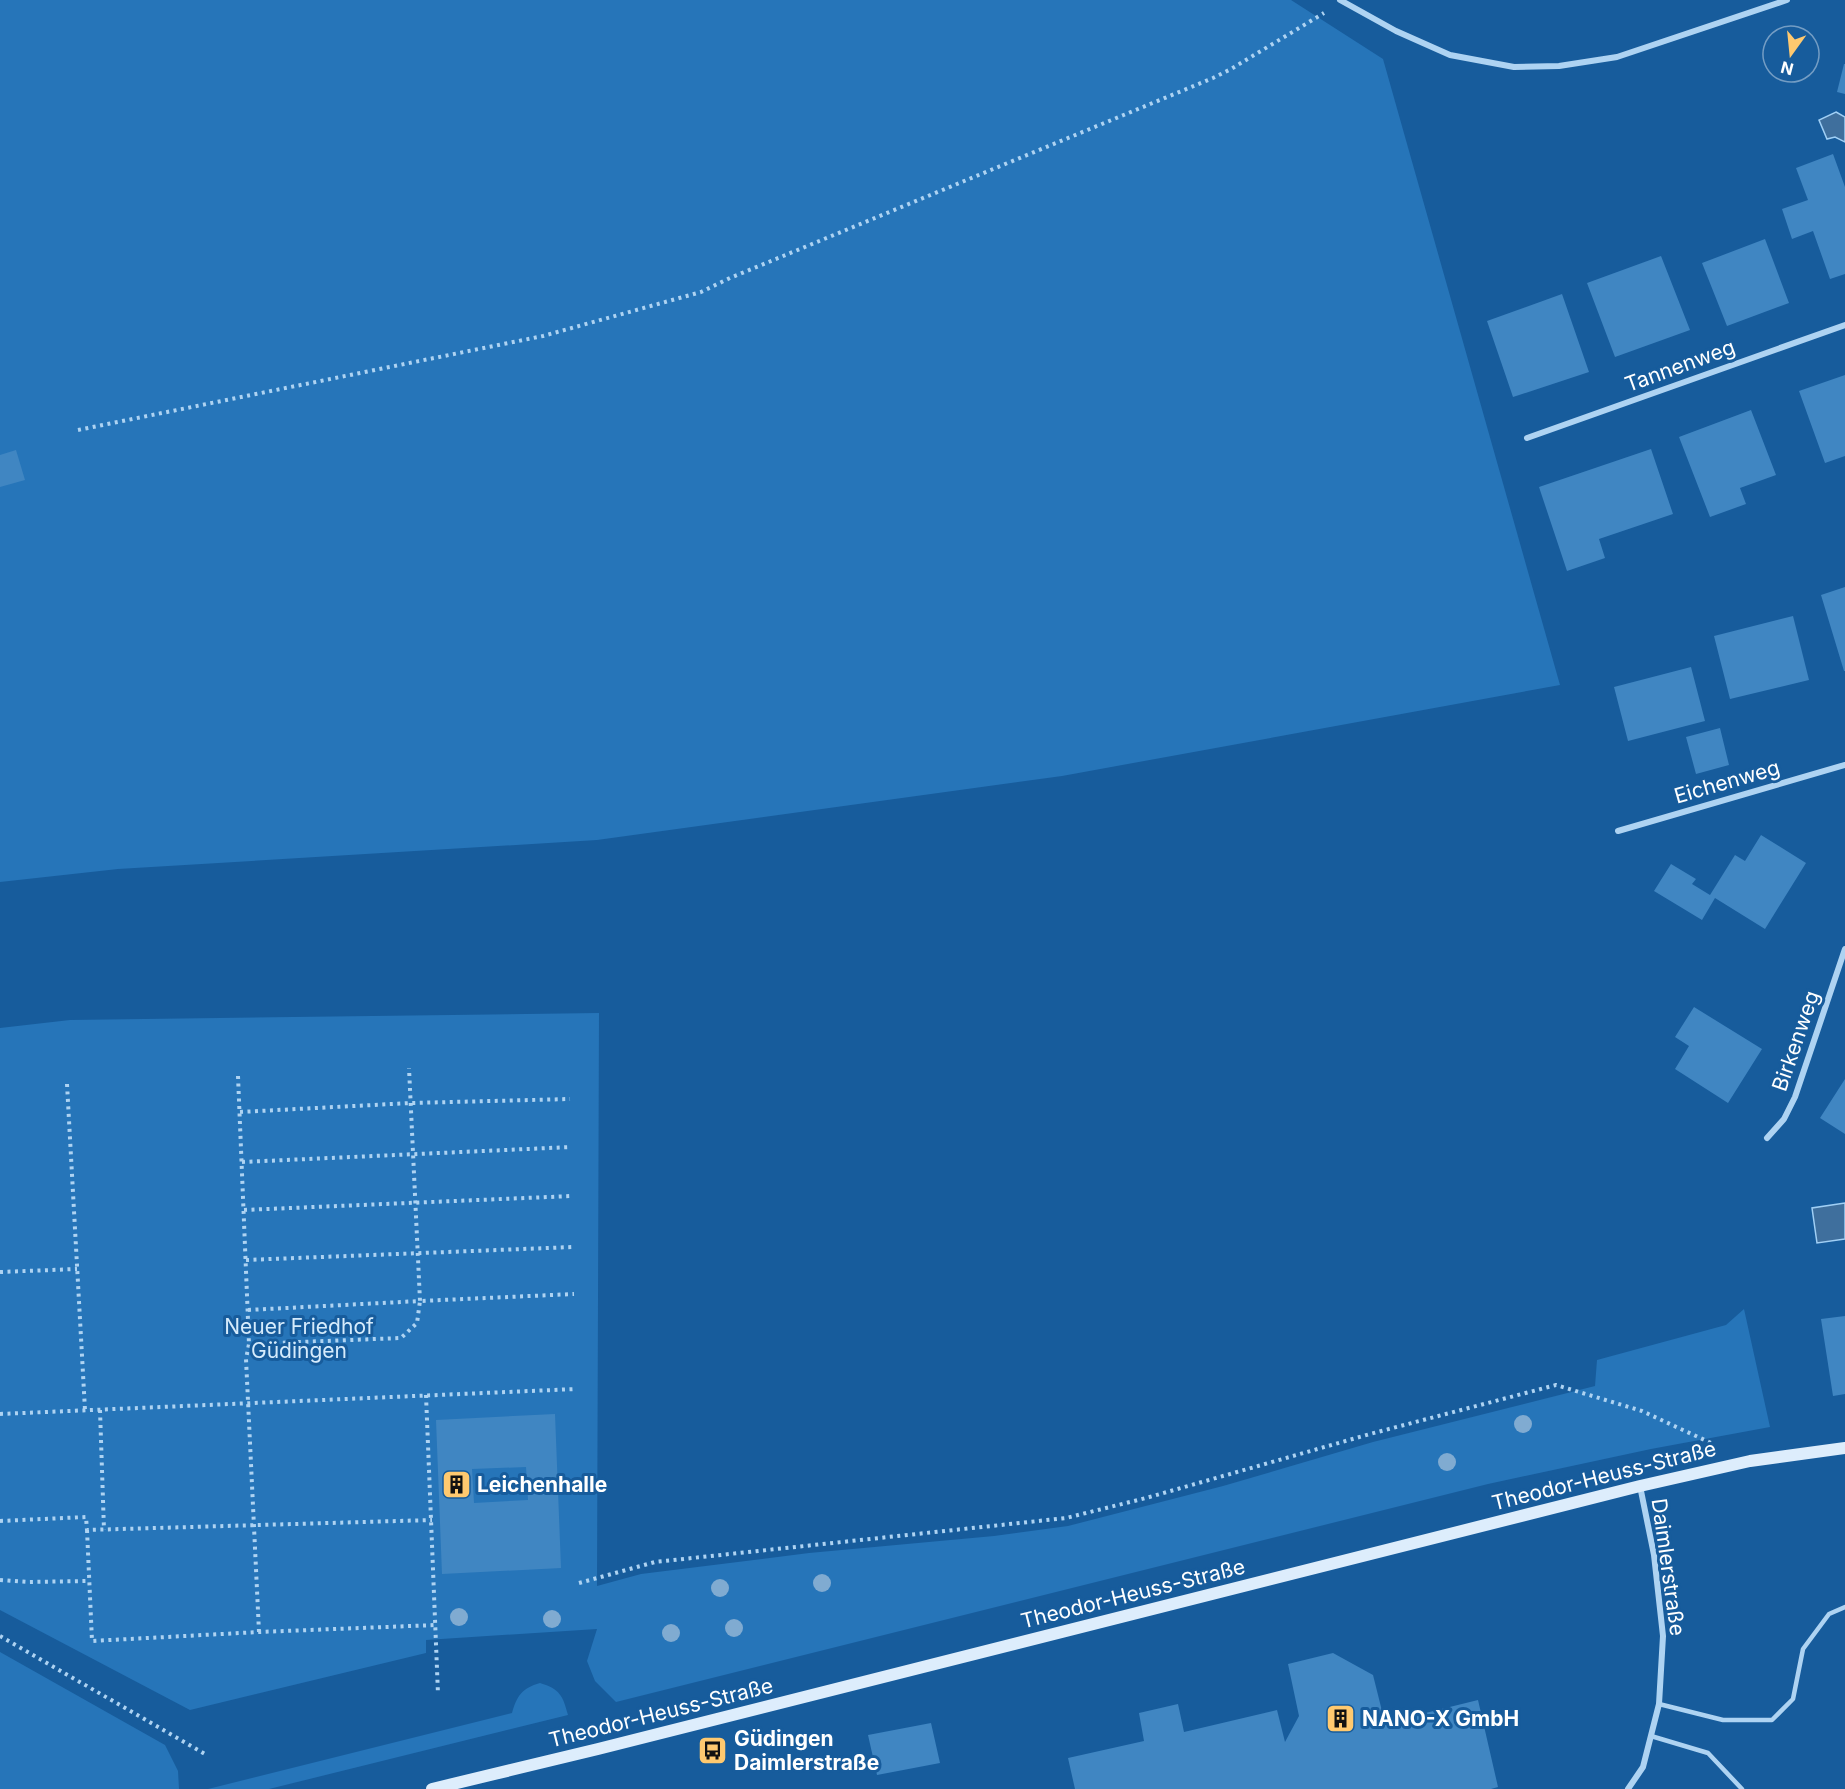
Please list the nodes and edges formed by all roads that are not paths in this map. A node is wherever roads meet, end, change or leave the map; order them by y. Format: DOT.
graph roads {
  1 [pos="1787,0"];
  2 [pos="1341,1"];
  3 [pos="1845,325"];
  4 [pos="1527,438"];
  5 [pos="1845,765"];
  6 [pos="1618,831"];
  7 [pos="1845,949"];
  8 [pos="1767,1138"];
  9 [pos="1845,1448"];
  10 [pos="1641,1486"];
  11 [pos="1845,1607"];
  12 [pos="1659,1704"];
  13 [pos="1651,1736"];
  14 [pos="432,1789"];
  15 [pos="1628,1789"];
  16 [pos="1742,1789"];
  1 -- 2 [label="street"];
  3 -- 4 [label="street, Tannenweg"];
  5 -- 6 [label="street, Eichenweg"];
  7 -- 8 [label="street, Birkenweg"];
  9 -- 10 [label="street, Theodor-Heuss-Straße"];
  10 -- 12 [label="street, Daimlerstraße"];
  10 -- 14 [label="street, Theodor-Heuss-Straße"];
  11 -- 12 [label="lane"];
  12 -- 13 [label="street, Daimlerstraße"];
  13 -- 15 [label="street, Daimlerstraße"];
  13 -- 16 [label="lane"];
}
